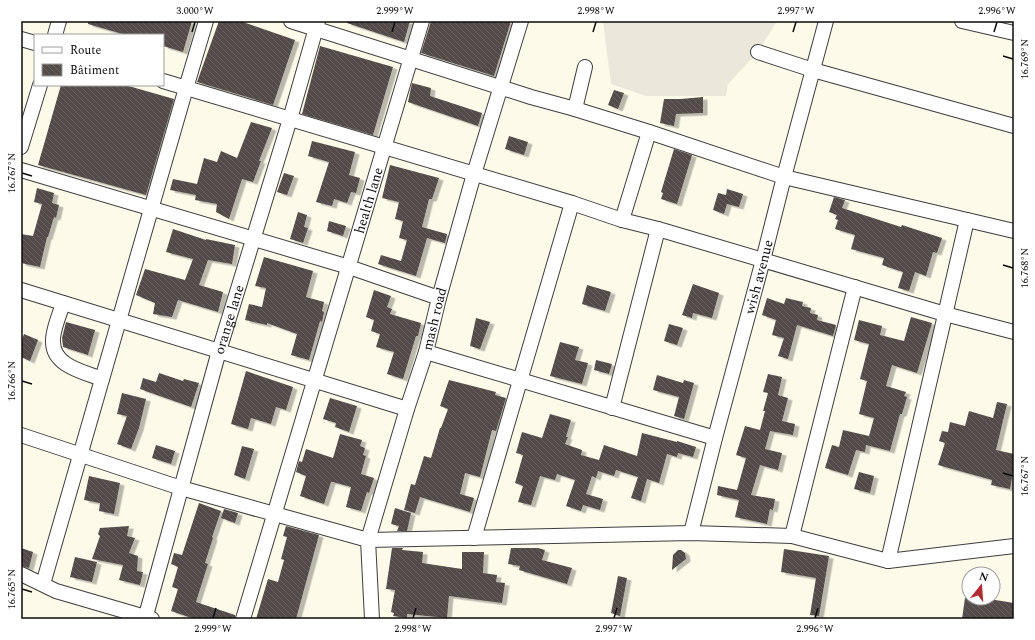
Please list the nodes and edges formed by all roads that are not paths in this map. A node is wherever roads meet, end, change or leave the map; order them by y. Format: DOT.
graph roads {
  1 [pos="59,21"];
  2 [pos="206,21"];
  3 [pos="291,21"];
  4 [pos="422,21"];
  5 [pos="521,21"];
  6 [pos="826,21"];
  7 [pos="962,21"];
  8 [pos="317,25"];
  9 [pos="1014,33"];
  10 [pos="55,34"];
  11 [pos="21,39"];
  12 [pos="34,43"];
  13 [pos="758,52"];
  14 [pos="411,59"];
  15 [pos="585,67"];
  16 [pos="813,70"];
  17 [pos="164,81"];
  18 [pos="40,86"];
  19 [pos="186,88"];
  20 [pos="501,88"];
  21 [pos="575,109"];
  22 [pos="290,119"];
  23 [pos="1014,126"];
  24 [pos="649,132"];
  25 [pos="21,147"];
  26 [pos="385,147"];
  27 [pos="21,170"];
  28 [pos="474,174"];
  29 [pos="784,177"];
  30 [pos="572,203"];
  31 [pos="151,208"];
  32 [pos="622,220"];
  33 [pos="967,220"];
  34 [pos="658,229"];
  35 [pos="1014,231"];
  36 [pos="253,239"];
  37 [pos="763,260"];
  38 [pos="349,267"];
  39 [pos="855,287"];
  40 [pos="21,290"];
  41 [pos="439,298"];
  42 [pos="63,303"];
  43 [pos="945,314"];
  44 [pos="119,320"];
  45 [pos="1014,332"];
  46 [pos="219,351"];
  47 [pos="426,352"];
  48 [pos="102,379"];
  49 [pos="315,380"];
  50 [pos="520,380"];
  51 [pos="407,408"];
  52 [pos="612,408"];
  53 [pos="21,435"];
  54 [pos="715,438"];
  55 [pos="80,454"];
  56 [pos="181,488"];
  57 [pos="274,514"];
  58 [pos="691,533"];
  59 [pos="792,536"];
  60 [pos="474,538"];
  61 [pos="368,540"];
  62 [pos="1014,546"];
  63 [pos="888,561"];
  64 [pos="21,574"];
  65 [pos="43,584"];
  66 [pos="148,618"];
  67 [pos="243,619"];
  68 [pos="372,619"];
  1 -- 10 [label="street"];
  2 -- 19 [label="street"];
  3 -- 8 [label="street"];
  4 -- 14 [label="street, health lane"];
  5 -- 20 [label="street, mash road"];
  6 -- 16 [label="street, wish avenue"];
  7 -- 9 [label="street"];
  8 -- 14 [label="street"];
  8 -- 22 [label="street, orange lane"];
  11 -- 12 [label="street"];
  13 -- 16 [label="street"];
  14 -- 20 [label="street"];
  14 -- 26 [label="street, health lane"];
  15 -- 21 [label="street"];
  16 -- 23 [label="street"];
  16 -- 29 [label="street, wish avenue"];
  17 -- 19 [label="street"];
  18 -- 25 [label="street"];
  19 -- 22 [label="street"];
  19 -- 31 [label="street"];
  20 -- 21 [label="street"];
  20 -- 28 [label="street, mash road"];
  21 -- 24 [label="street"];
  22 -- 26 [label="street"];
  22 -- 36 [label="street, orange lane"];
  24 -- 29 [label="street"];
  24 -- 32 [label="street"];
  26 -- 28 [label="street"];
  26 -- 38 [label="street, health lane"];
  27 -- 31 [label="street"];
  28 -- 30 [label="street"];
  28 -- 41 [label="street, mash road"];
  29 -- 33 [label="street"];
  29 -- 37 [label="street, wish avenue"];
  30 -- 32 [label="street"];
  30 -- 50 [label="street"];
  31 -- 36 [label="street"];
  31 -- 44 [label="street"];
  32 -- 34 [label="street"];
  33 -- 35 [label="street"];
  33 -- 43 [label="street"];
  34 -- 37 [label="street"];
  34 -- 52 [label="street"];
  36 -- 38 [label="street"];
  36 -- 46 [label="street, orange lane"];
  37 -- 39 [label="street"];
  37 -- 54 [label="street, wish avenue"];
  38 -- 41 [label="street"];
  38 -- 49 [label="street, health lane"];
  39 -- 43 [label="street"];
  39 -- 59 [label="street"];
  40 -- 42 [label="street"];
  41 -- 47 [label="street, mash road"];
  42 -- 44 [label="street"];
  42 -- 48 [label="street"];
  43 -- 45 [label="street"];
  43 -- 63 [label="street"];
  44 -- 46 [label="street"];
  44 -- 48 [label="street"];
  46 -- 49 [label="street"];
  46 -- 56 [label="street, orange lane"];
  47 -- 50 [label="street"];
  47 -- 51 [label="street, mash road"];
  48 -- 55 [label="street"];
  49 -- 51 [label="street"];
  49 -- 57 [label="street, health lane"];
  50 -- 52 [label="street"];
  50 -- 60 [label="street"];
  51 -- 61 [label="street, mash road"];
  52 -- 54 [label="street"];
  53 -- 55 [label="street"];
  54 -- 58 [label="street, wish avenue"];
  55 -- 56 [label="street"];
  55 -- 65 [label="street"];
  56 -- 57 [label="street"];
  56 -- 66 [label="street, orange lane"];
  57 -- 61 [label="street"];
  57 -- 67 [label="street, health lane"];
  58 -- 59 [label="street"];
  58 -- 60 [label="street"];
  59 -- 63 [label="street"];
  60 -- 61 [label="street"];
  61 -- 68 [label="street, mash road"];
  62 -- 63 [label="street"];
  64 -- 65 [label="street"];
  65 -- 66 [label="street"];
}
